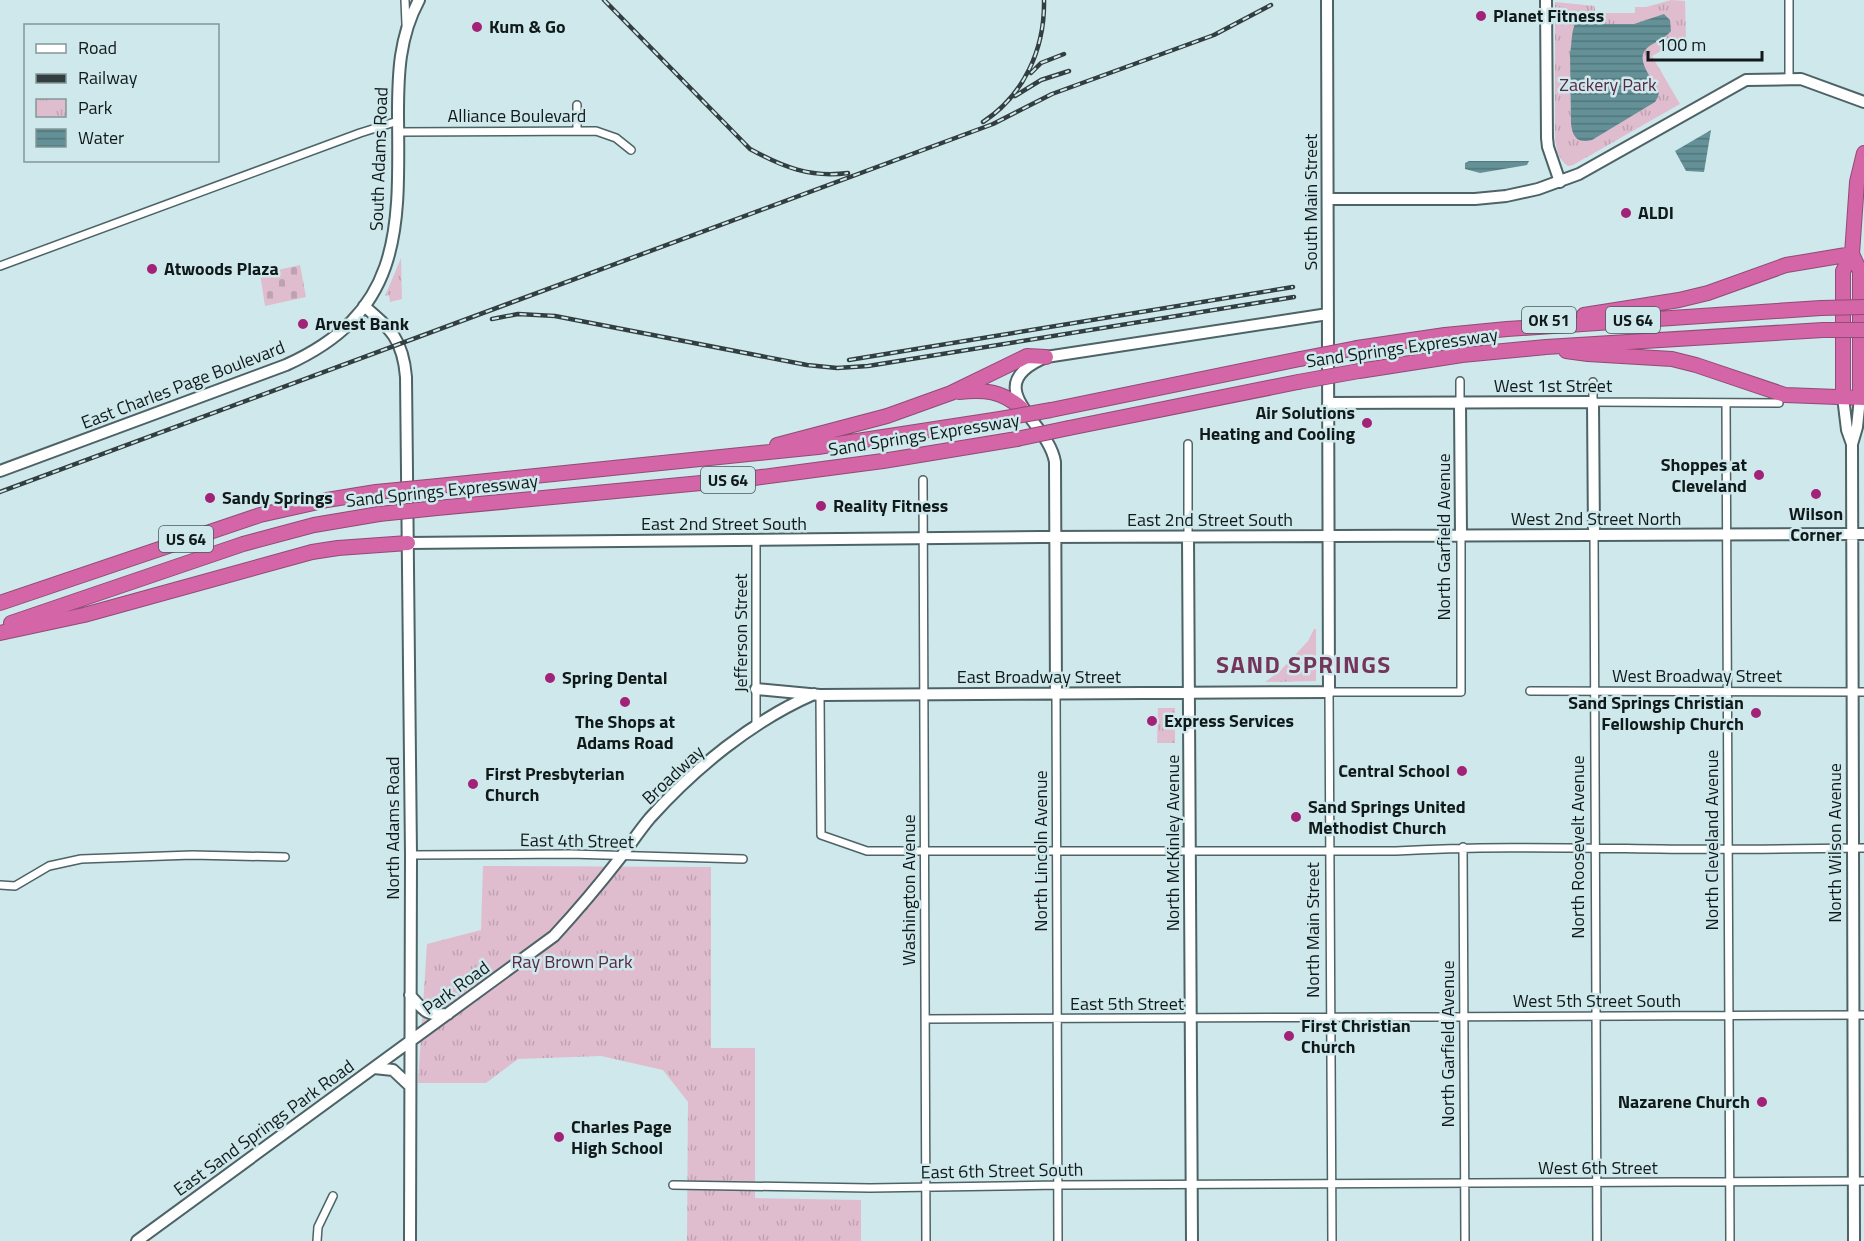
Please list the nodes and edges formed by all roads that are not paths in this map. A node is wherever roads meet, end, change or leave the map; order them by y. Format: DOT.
graph roads {
  1 [pos="405,0"];
  2 [pos="419,0"];
  3 [pos="1327,0"];
  4 [pos="1546,0"];
  5 [pos="1789,0"];
  6 [pos="406,26"];
  7 [pos="1789,78"];
  8 [pos="1864,102"];
  9 [pos="577,105"];
  10 [pos="398,126"];
  11 [pos="577,130"];
  12 [pos="631,150"];
  13 [pos="1864,153"];
  14 [pos="1560,182"];
  15 [pos="1328,199"];
  16 [pos="1858,254"];
  17 [pos="0,266"];
  18 [pos="364,306"];
  19 [pos="1864,308"];
  20 [pos="1328,314"];
  21 [pos="1864,330"];
  22 [pos="1445,335"];
  23 [pos="1546,347"];
  24 [pos="1046,357"];
  25 [pos="1460,381"];
  26 [pos="1593,382"];
  27 [pos="951,393"];
  28 [pos="1844,397"];
  29 [pos="1862,398"];
  30 [pos="1593,402"];
  31 [pos="1328,403"];
  32 [pos="1460,403"];
  33 [pos="1726,403"];
  34 [pos="1779,403"];
  35 [pos="1021,408"];
  36 [pos="1188,444"];
  37 [pos="1852,444"];
  38 [pos="723,458"];
  39 [pos="0,471"];
  40 [pos="923,480"];
  41 [pos="1852,534"];
  42 [pos="1864,534"];
  43 [pos="1594,535"];
  44 [pos="1726,535"];
  45 [pos="1461,536"];
  46 [pos="1056,537"];
  47 [pos="1188,537"];
  48 [pos="1328,537"];
  49 [pos="923,539"];
  50 [pos="756,540"];
  51 [pos="408,543"];
  52 [pos="0,603"];
  53 [pos="0,627"];
  54 [pos="0,633"];
  55 [pos="756,688"];
  56 [pos="1530,691"];
  57 [pos="1858,691"];
  58 [pos="1329,692"];
  59 [pos="1594,692"];
  60 [pos="1726,692"];
  61 [pos="1189,693"];
  62 [pos="817,694"];
  63 [pos="1056,694"];
  64 [pos="924,695"];
  65 [pos="756,726"];
  66 [pos="1463,847"];
  67 [pos="1595,848"];
  68 [pos="1859,848"];
  69 [pos="1727,849"];
  70 [pos="1190,851"];
  71 [pos="1329,851"];
  72 [pos="924,852"];
  73 [pos="1057,852"];
  74 [pos="411,855"];
  75 [pos="621,856"];
  76 [pos="285,857"];
  77 [pos="743,859"];
  78 [pos="0,885"];
  79 [pos="410,995"];
  80 [pos="448,1014"];
  81 [pos="1859,1014"];
  82 [pos="1464,1016"];
  83 [pos="1596,1016"];
  84 [pos="1728,1016"];
  85 [pos="1330,1017"];
  86 [pos="925,1019"];
  87 [pos="1057,1019"];
  88 [pos="1190,1019"];
  89 [pos="410,1043"];
  90 [pos="374,1068"];
  91 [pos="410,1086"];
  92 [pos="1859,1181"];
  93 [pos="1730,1182"];
  94 [pos="1332,1184"];
  95 [pos="1465,1184"];
  96 [pos="1597,1184"];
  97 [pos="673,1185"];
  98 [pos="1058,1185"];
  99 [pos="1192,1185"];
  100 [pos="925,1186"];
  101 [pos="333,1196"];
  102 [pos="137,1241"];
  103 [pos="317,1241"];
  104 [pos="410,1241"];
  105 [pos="926,1241"];
  106 [pos="1058,1241"];
  107 [pos="1192,1241"];
  108 [pos="1332,1241"];
  109 [pos="1464,1241"];
  110 [pos="1597,1241"];
  111 [pos="1730,1241"];
  112 [pos="1854,1241"];
  1 -- 6 [label="street, South Adams Road"];
  2 -- 6 [label="street, South Adams Road"];
  3 -- 15 [label="street, South Main Street"];
  4 -- 14 [label="street"];
  5 -- 7 [label="street"];
  6 -- 10 [label="street, South Adams Road"];
  7 -- 8 [label="street"];
  7 -- 14 [label="street"];
  9 -- 11 [label="street"];
  10 -- 11 [label="street, Alliance Boulevard"];
  10 -- 17 [label="street, Alliance Boulevard"];
  10 -- 18 [label="street, South Adams Road"];
  11 -- 12 [label="street, Alliance Boulevard"];
  13 -- 16 [label="highway"];
  14 -- 15 [label="street"];
  15 -- 20 [label="street, South Main Street"];
  16 -- 22 [label="highway, OK 51"];
  16 -- 28 [label="highway, North Wilson Avenue"];
  16 -- 29 [label="highway, North Wilson Avenue"];
  18 -- 39 [label="street, East Charles Page Boulevard"];
  18 -- 51 [label="street, North Adams Road"];
  19 -- 22 [label="highway, Sand Springs Expressway / US 64, bridge"];
  20 -- 24 [label="street"];
  20 -- 31 [label="street, South Main Street"];
  21 -- 23 [label="highway, Sand Springs Expressway / US 64, bridge"];
  22 -- 38 [label="highway, Sand Springs Expressway / US 64, bridge"];
  23 -- 28 [label="highway, OK 51"];
  23 -- 53 [label="highway, Sand Springs Expressway / US 64, bridge"];
  24 -- 27 [label="highway"];
  24 -- 35 [label="street"];
  25 -- 32 [label="street, North Garfield Avenue"];
  26 -- 30 [label="street, North Roosevelt Avenue"];
  27 -- 35 [label="highway"];
  27 -- 38 [label="highway"];
  28 -- 29 [label="highway, OK 51"];
  28 -- 37 [label="street, North Wilson Avenue"];
  29 -- 37 [label="street, North Wilson Avenue"];
  30 -- 32 [label="street, West 1st Street"];
  30 -- 33 [label="street, West 1st Street"];
  30 -- 43 [label="street, North Roosevelt Avenue"];
  31 -- 32 [label="street, West 1st Street"];
  31 -- 48 [label="street, North Main Street"];
  32 -- 45 [label="street, North Garfield Avenue"];
  33 -- 34 [label="street, West 1st Street"];
  33 -- 44 [label="street, North Cleveland Avenue"];
  35 -- 46 [label="street, North Lincoln Avenue"];
  36 -- 47 [label="street, North McKinley Avenue"];
  37 -- 41 [label="street, North Wilson Avenue"];
  38 -- 52 [label="highway, Sand Springs Expressway / US 64, bridge"];
  40 -- 49 [label="street, Washington Avenue"];
  41 -- 42 [label="street, West 2nd Street North"];
  41 -- 44 [label="street, West 2nd Street North"];
  41 -- 57 [label="street, North Wilson Avenue"];
  43 -- 44 [label="street, West 2nd Street North"];
  43 -- 45 [label="street, West 2nd Street North"];
  43 -- 59 [label="street, North Roosevelt Avenue"];
  44 -- 60 [label="street, North Cleveland Avenue"];
  45 -- 48 [label="street, West 2nd Street North"];
  45 -- 58 [label="street, North Garfield Avenue"];
  46 -- 47 [label="street, East 2nd Street South"];
  46 -- 49 [label="street, East 2nd Street South"];
  46 -- 63 [label="street, North Lincoln Avenue"];
  47 -- 48 [label="street, East 2nd Street South"];
  47 -- 61 [label="street, North McKinley Avenue"];
  48 -- 58 [label="street, North Main Street"];
  49 -- 50 [label="street, East 2nd Street South"];
  49 -- 64 [label="street, Washington Avenue"];
  50 -- 51 [label="street, East 2nd Street South"];
  50 -- 55 [label="street, Jefferson Street"];
  51 -- 54 [label="highway"];
  51 -- 74 [label="street, North Adams Road"];
  55 -- 62 [label="street"];
  55 -- 65 [label="street, Jefferson Street"];
  56 -- 59 [label="street, West Broadway Street"];
  57 -- 60 [label="street, West Broadway Street"];
  57 -- 68 [label="street, North Wilson Avenue"];
  58 -- 61 [label="street, East Broadway Street"];
  58 -- 71 [label="street, North Main Street"];
  59 -- 60 [label="street, West Broadway Street"];
  59 -- 67 [label="street, North Roosevelt Avenue"];
  60 -- 69 [label="street, North Cleveland Avenue"];
  61 -- 63 [label="street, East Broadway Street"];
  61 -- 70 [label="street, North McKinley Avenue"];
  62 -- 64 [label="street, East Broadway Street"];
  62 -- 65 [label="street, East Broadway Street"];
  62 -- 72 [label="street"];
  63 -- 64 [label="street, East Broadway Street"];
  63 -- 73 [label="street, North Lincoln Avenue"];
  64 -- 72 [label="street, Washington Avenue"];
  65 -- 75 [label="street, Broadway"];
  66 -- 67 [label="street"];
  66 -- 71 [label="street"];
  66 -- 82 [label="street, North Garfield Avenue"];
  67 -- 69 [label="street"];
  67 -- 83 [label="street, North Roosevelt Avenue"];
  68 -- 69 [label="street"];
  68 -- 81 [label="street, North Wilson Avenue"];
  69 -- 84 [label="street, North Cleveland Avenue"];
  70 -- 71 [label="street"];
  70 -- 73 [label="street"];
  70 -- 88 [label="street, North McKinley Avenue"];
  71 -- 85 [label="street, North Main Street"];
  72 -- 73 [label="street"];
  72 -- 86 [label="street, Washington Avenue"];
  73 -- 87 [label="street, North Lincoln Avenue"];
  74 -- 75 [label="street, East 4th Street"];
  74 -- 79 [label="street, North Adams Road"];
  75 -- 77 [label="street, East 4th Street"];
  75 -- 80 [label="street, Park Road"];
  76 -- 78 [label="street"];
  79 -- 80 [label="street"];
  79 -- 89 [label="street, North Adams Road"];
  80 -- 89 [label="street, Park Road"];
  81 -- 84 [label="street, West 5th Street South"];
  81 -- 92 [label="street, North Wilson Avenue"];
  82 -- 83 [label="street, West 5th Street South"];
  82 -- 85 [label="street, West 5th Street South"];
  82 -- 95 [label="street, North Garfield Avenue"];
  83 -- 84 [label="street, West 5th Street South"];
  83 -- 96 [label="street, North Roosevelt Avenue"];
  84 -- 93 [label="street, North Cleveland Avenue"];
  85 -- 88 [label="street, East 5th Street"];
  85 -- 94 [label="street, North Main Street"];
  86 -- 87 [label="street, East 5th Street"];
  86 -- 100 [label="street, Washington Avenue"];
  87 -- 88 [label="street, East 5th Street"];
  87 -- 98 [label="street, North Lincoln Avenue"];
  88 -- 99 [label="street, North McKinley Avenue"];
  89 -- 90 [label="street, East Sand Springs Park Road"];
  89 -- 91 [label="street, North Adams Road"];
  90 -- 91 [label="street"];
  90 -- 102 [label="street, East Sand Springs Park Road"];
  91 -- 104 [label="street, North Adams Road"];
  92 -- 93 [label="street, West 6th Street"];
  92 -- 112 [label="street, North Wilson Avenue"];
  93 -- 96 [label="street, West 6th Street"];
  93 -- 111 [label="street, North Cleveland Avenue"];
  94 -- 95 [label="street, West 6th Street"];
  94 -- 99 [label="street, East 6th Street South"];
  94 -- 108 [label="street, North Main Street"];
  95 -- 96 [label="street, West 6th Street"];
  95 -- 109 [label="street, North Garfield Avenue"];
  96 -- 110 [label="street, North Roosevelt Avenue"];
  97 -- 100 [label="street, East 6th Street South"];
  98 -- 99 [label="street, East 6th Street South"];
  98 -- 100 [label="street, East 6th Street South"];
  98 -- 106 [label="street, North Lincoln Avenue"];
  99 -- 107 [label="street, North McKinley Avenue"];
  100 -- 105 [label="street, Washington Avenue"];
  101 -- 103 [label="street"];
}
